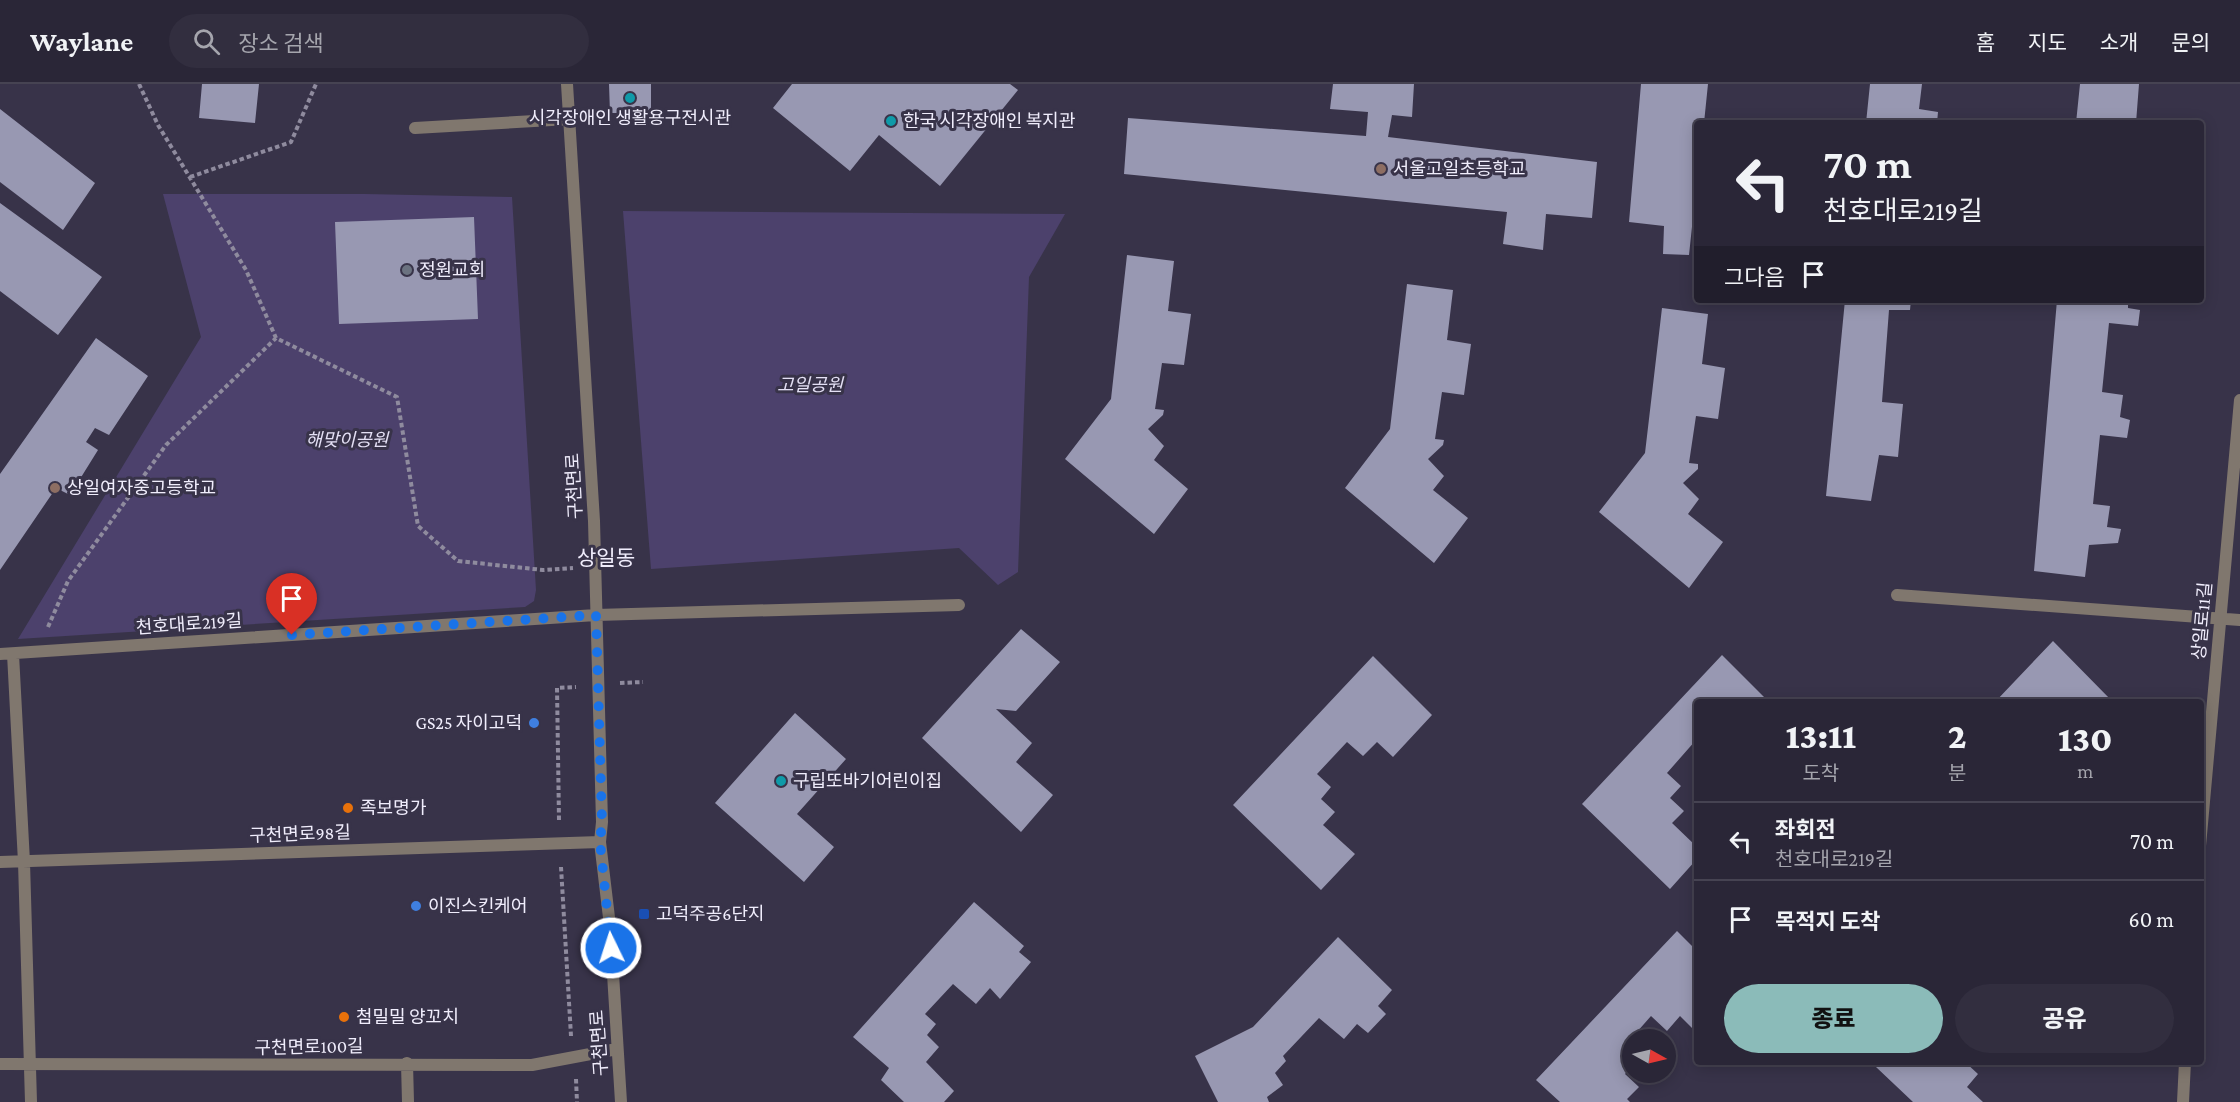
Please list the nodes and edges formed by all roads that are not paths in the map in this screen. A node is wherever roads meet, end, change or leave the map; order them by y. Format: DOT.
graph roads {
  1 [pos="567,84"];
  2 [pos="569,119"];
  3 [pos="415,128"];
  4 [pos="2240,400"];
  5 [pos="1897,595"];
  6 [pos="958,605"];
  7 [pos="596,615"];
  8 [pos="2221,617"];
  9 [pos="2240,620"];
  10 [pos="0,654"];
  11 [pos="13,654"];
  12 [pos="2204,802"];
  13 [pos="600,842"];
  14 [pos="0,862"];
  15 [pos="24,862"];
  16 [pos="618,1050"];
  17 [pos="407,1063"];
  18 [pos="0,1064"];
  19 [pos="29,1064"];
  20 [pos="2186,1065"];
  21 [pos="31,1102"];
  22 [pos="408,1102"];
  23 [pos="621,1102"];
  24 [pos="2183,1102"];
  1 -- 2 [label="street, 구천면로"];
  2 -- 3 [label="street"];
  2 -- 7 [label="street, 구천면로"];
  4 -- 8 [label="street, 상일로11길"];
  5 -- 8 [label="street"];
  6 -- 7 [label="street, 천호대로219길"];
  7 -- 11 [label="street, 천호대로219길"];
  7 -- 13 [label="street, 구천면로"];
  8 -- 9 [label="street"];
  8 -- 12 [label="street, 상일로11길"];
  10 -- 11 [label="street, 천호대로219길"];
  11 -- 15 [label="street"];
  13 -- 15 [label="street, 구천면로98길"];
  13 -- 16 [label="street, 구천면로"];
  14 -- 15 [label="street, 구천면로98길"];
  15 -- 19 [label="street"];
  16 -- 17 [label="street, 구천면로100길"];
  16 -- 23 [label="street, 구천면로"];
  17 -- 19 [label="street, 구천면로100길"];
  17 -- 22 [label="street"];
  18 -- 19 [label="street, 구천면로100길"];
  19 -- 21 [label="street"];
  20 -- 24 [label="street"];
}
